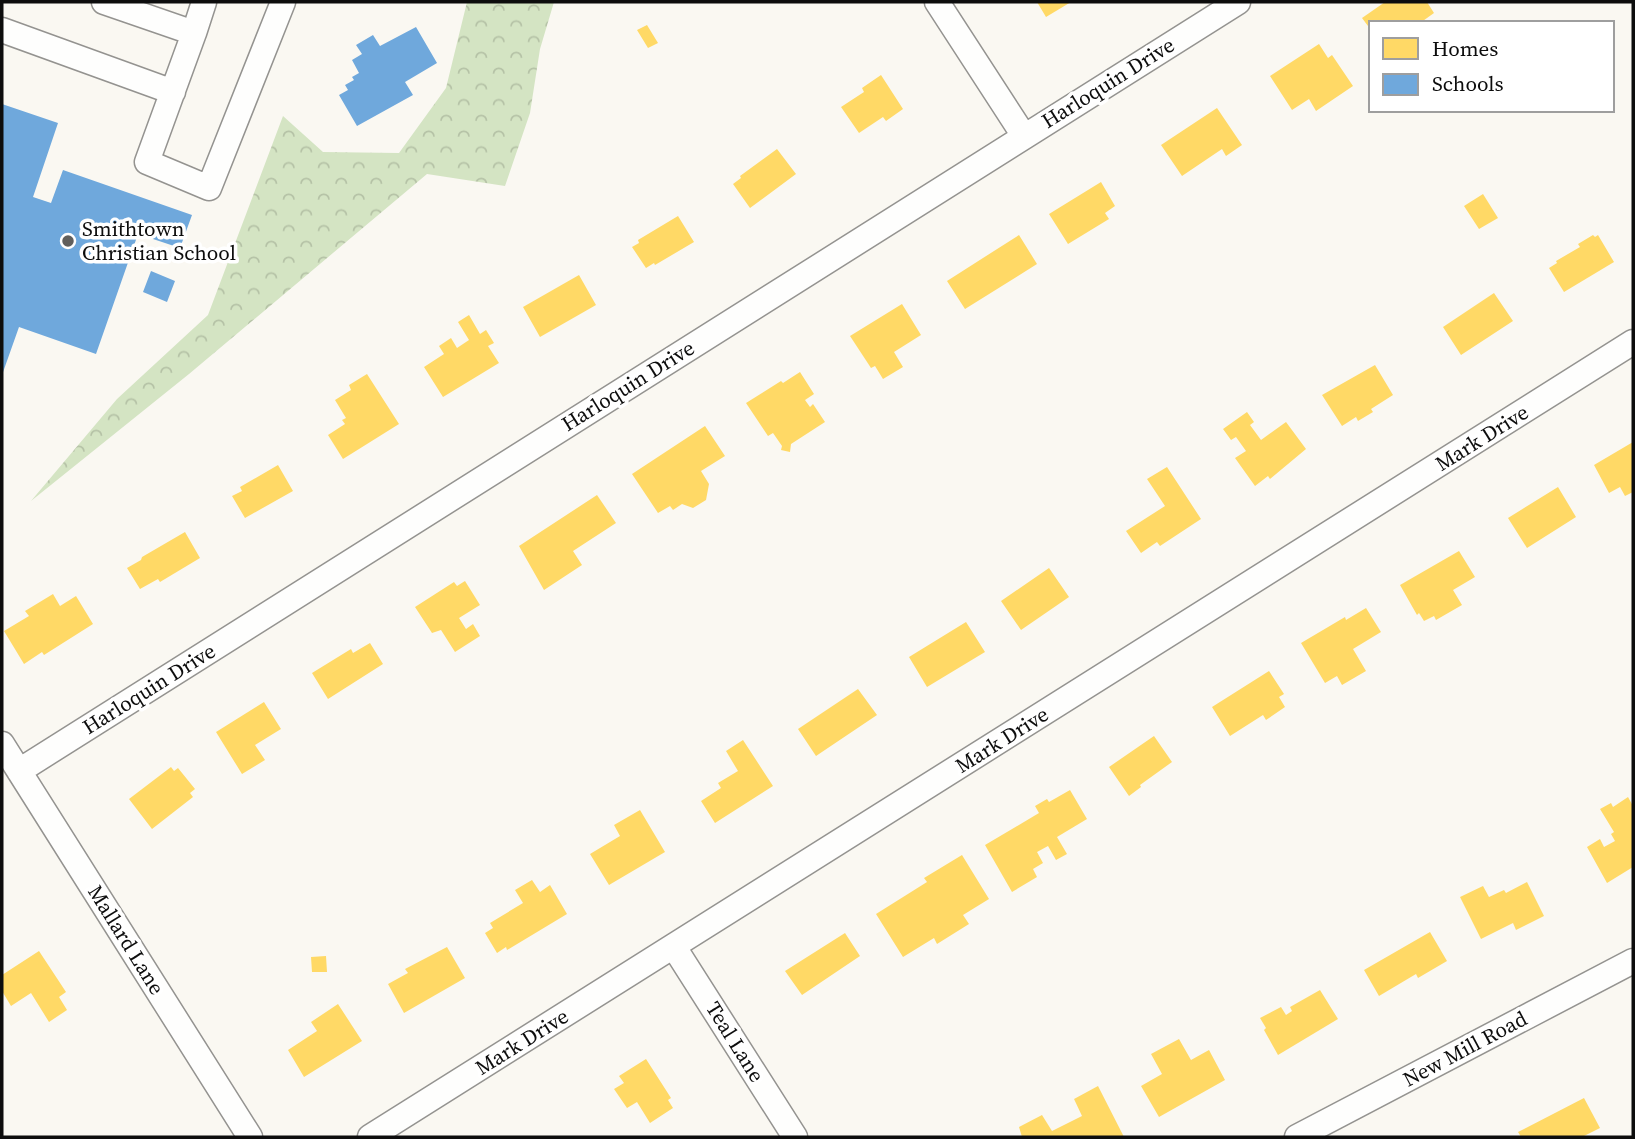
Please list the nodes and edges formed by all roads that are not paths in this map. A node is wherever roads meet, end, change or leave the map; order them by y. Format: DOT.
graph roads {
  1 [pos="104,2"];
  2 [pos="204,2"];
  3 [pos="283,2"];
  4 [pos="937,2"];
  5 [pos="1238,2"];
  6 [pos="2,30"];
  7 [pos="194,33"];
  8 [pos="173,92"];
  9 [pos="1024,136"];
  10 [pos="1633,342"];
  11 [pos="2,744"];
  12 [pos="19,771"];
  13 [pos="674,947"];
  14 [pos="1633,961"];
  15 [pos="250,1137"];
  16 [pos="370,1137"];
  17 [pos="795,1137"];
  18 [pos="1297,1137"];
  1 -- 7 [label="street"];
  2 -- 7 [label="street"];
  3 -- 8 [label="street"];
  4 -- 9 [label="street"];
  5 -- 9 [label="street, Harloquin Drive"];
  6 -- 8 [label="street"];
  7 -- 8 [label="street"];
  9 -- 12 [label="street, Harloquin Drive"];
  10 -- 13 [label="street, Mark Drive"];
  11 -- 12 [label="street, Mallard Lane"];
  12 -- 15 [label="street, Mallard Lane"];
  13 -- 16 [label="street, Mark Drive"];
  13 -- 17 [label="street, Teal Lane"];
  14 -- 18 [label="street, New Mill Road"];
}
